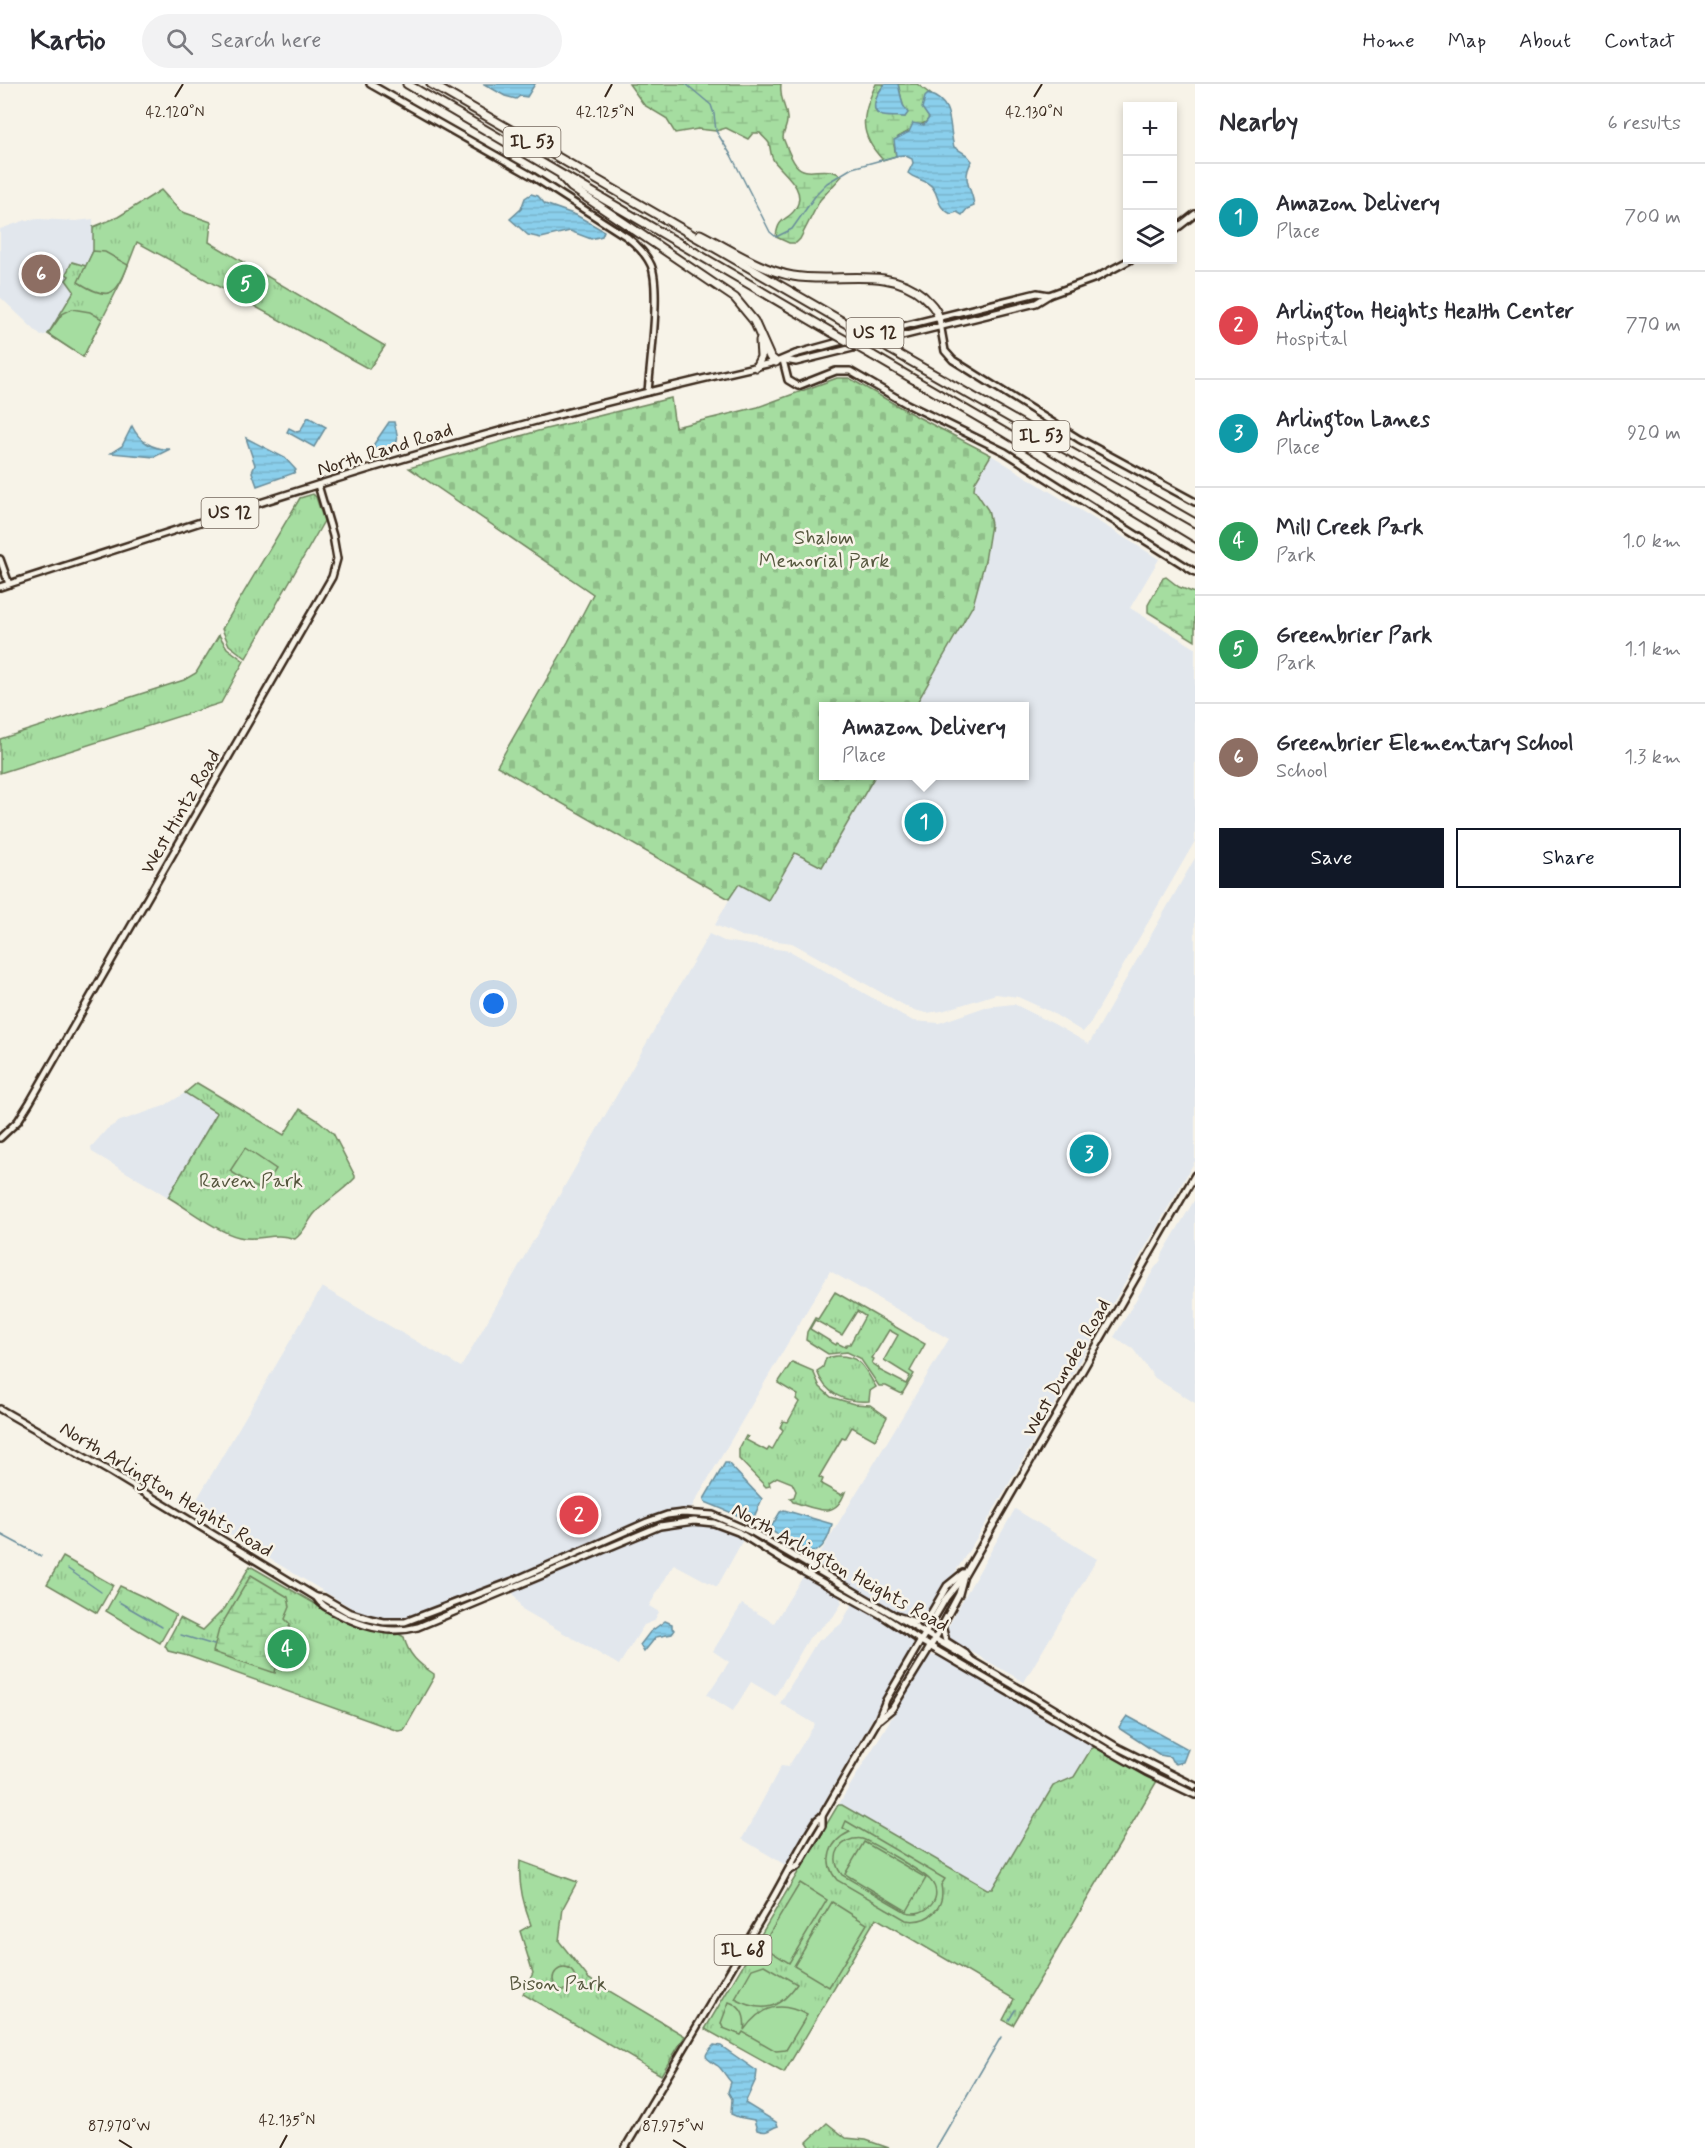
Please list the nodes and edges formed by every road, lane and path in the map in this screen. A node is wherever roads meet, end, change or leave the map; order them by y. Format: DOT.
graph roads {
  1 [pos="370,84"];
  2 [pos="407,84"];
  3 [pos="431,84"];
  4 [pos="556,171"];
  5 [pos="632,200"];
  6 [pos="1195,214"];
  7 [pos="1177,229"];
  8 [pos="1123,264"];
  9 [pos="1049,295"];
  10 [pos="940,322"];
  11 [pos="759,336"];
  12 [pos="780,361"];
  13 [pos="756,367"];
  14 [pos="648,392"];
  15 [pos="318,485"];
  16 [pos="1195,502"];
  17 [pos="1194,522"];
  18 [pos="1157,526"];
  19 [pos="1195,548"];
  20 [pos="1195,554"];
  21 [pos="0,559"];
  22 [pos="1195,572"];
  23 [pos="9,584"];
  24 [pos="0,587"];
  25 [pos="0,1138"];
  26 [pos="1195,1175"];
  27 [pos="0,1408"];
  28 [pos="969,1568"];
  29 [pos="964,1576"];
  30 [pos="316,1597"];
  31 [pos="896,1616"];
  32 [pos="942,1624"];
  33 [pos="926,1633"];
  34 [pos="935,1639"];
  35 [pos="921,1641"];
  36 [pos="930,1646"];
  37 [pos="971,1660"];
  38 [pos="878,1720"];
  39 [pos="1195,1786"];
  40 [pos="1195,1795"];
  41 [pos="626,2148"];
  1 -- 14 [label="main road"];
  2 -- 4 [label="highway, IL 53"];
  3 -- 5 [label="highway, IL 53"];
  4 -- 11 [label="highway"];
  4 -- 18 [label="highway, IL 53, bridge"];
  5 -- 10 [label="highway"];
  5 -- 17 [label="highway, IL 53, bridge"];
  6 -- 7 [label="main road"];
  8 -- 9 [label="main road, North Rand Road / US 12"];
  9 -- 10 [label="main road, North Rand Road / US 12"];
  9 -- 10 [label="main road, North Rand Road / US 12"];
  10 -- 12 [label="main road, North Rand Road / US 12"];
  10 -- 16 [label="main road"];
  11 -- 12 [label="highway"];
  11 -- 13 [label="highway"];
  12 -- 13 [label="main road, North Rand Road / US 12"];
  12 -- 22 [label="main road"];
  13 -- 14 [label="main road, North Rand Road / US 12"];
  14 -- 15 [label="main road, North Rand Road / US 12"];
  15 -- 23 [label="main road, North Rand Road / US 12"];
  15 -- 25 [label="main road, West Hintz Road"];
  18 -- 19 [label="highway"];
  18 -- 20 [label="highway, IL 53"];
  21 -- 23 [label="main road"];
  23 -- 24 [label="main road, North Rand Road / US 12"];
  26 -- 28 [label="main road, West Dundee Road / IL 68"];
  27 -- 30 [label="main road, North Arlington Heights Road"];
  28 -- 29 [label="main road, West Dundee Road / IL 68"];
  28 -- 31 [label="main road"];
  29 -- 32 [label="main road, West Dundee Road / IL 68"];
  29 -- 33 [label="main road, West Dundee Road / IL 68"];
  30 -- 31 [label="main road, North Arlington Heights Road"];
  30 -- 35 [label="main road, North Arlington Heights Road"];
  31 -- 33 [label="main road, North Arlington Heights Road"];
  32 -- 34 [label="main road, West Dundee Road / IL 68"];
  32 -- 37 [label="main road"];
  33 -- 34 [label="main road, North Arlington Heights Road"];
  33 -- 35 [label="main road, IL 68"];
  34 -- 36 [label="main road, IL 68"];
  34 -- 37 [label="main road, North Arlington Heights Road"];
  35 -- 36 [label="main road, North Arlington Heights Road"];
  35 -- 38 [label="main road, IL 68"];
  36 -- 38 [label="main road, IL 68"];
  36 -- 40 [label="main road, North Arlington Heights Road"];
  37 -- 39 [label="main road, North Arlington Heights Road"];
  38 -- 41 [label="main road, IL 68"];
}
